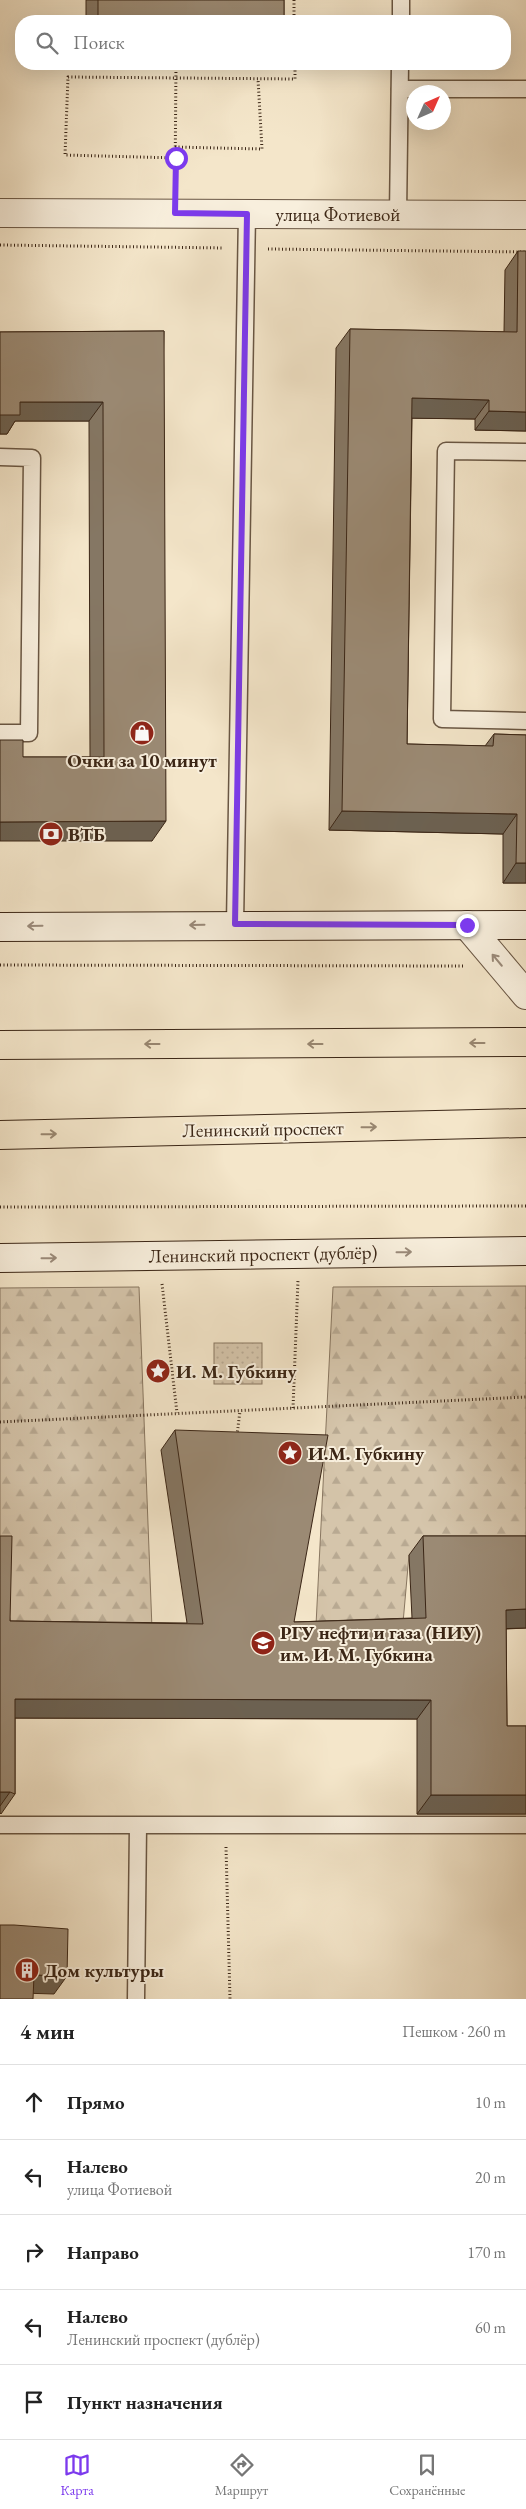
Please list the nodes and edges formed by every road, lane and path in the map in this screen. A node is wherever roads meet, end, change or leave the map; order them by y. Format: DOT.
graph roads {
  1 [pos="294,0"];
  2 [pos="401,0"];
  3 [pos="294,15"];
  4 [pos="401,15"];
  5 [pos="176,70"];
  6 [pos="295,70"];
  7 [pos="400,70"];
  8 [pos="176,79"];
  9 [pos="258,79"];
  10 [pos="400,89"];
  11 [pos="526,89"];
  12 [pos="175,147"];
  13 [pos="176,158"];
  14 [pos="0,213"];
  15 [pos="175,213"];
  16 [pos="247,214"];
  17 [pos="398,215"];
  18 [pos="526,215"];
  19 [pos="526,452"];
  20 [pos="0,457"];
  21 [pos="526,721"];
  22 [pos="0,733"];
  23 [pos="235,924"];
  24 [pos="467,925"];
  25 [pos="526,925"];
  26 [pos="0,927"];
  27 [pos="0,965"];
  28 [pos="502,966"];
  29 [pos="526,995"];
  30 [pos="526,1042"];
  31 [pos="0,1045"];
  32 [pos="526,1123"];
  33 [pos="0,1135"];
  34 [pos="0,1206"];
  35 [pos="526,1206"];
  36 [pos="526,1251"];
  37 [pos="0,1258"];
  38 [pos="161,1276"];
  39 [pos="298,1277"];
  40 [pos="526,1396"];
  41 [pos="293,1408"];
  42 [pos="240,1411"];
  43 [pos="177,1414"];
  44 [pos="0,1422"];
  45 [pos="237,1444"];
  46 [pos="0,1825"];
  47 [pos="526,1825"];
  48 [pos="138,1826"];
  49 [pos="225,1826"];
  50 [pos="136,1999"];
  51 [pos="230,1999"];
  1 -- 3 [label="path"];
  2 -- 4 [label="lane"];
  5 -- 8 [label="path"];
  6 -- 9 [label="path"];
  7 -- 10 [label="lane"];
  8 -- 9 [label="path"];
  8 -- 12 [label="path"];
  8 -- 13 [label="path"];
  9 -- 12 [label="path"];
  10 -- 11 [label="lane"];
  10 -- 17 [label="lane"];
  12 -- 13 [label="path"];
  13 -- 15 [label="path"];
  14 -- 15 [label="street, улица Фотиевой"];
  15 -- 16 [label="street, улица Фотиевой"];
  16 -- 17 [label="street, улица Фотиевой"];
  16 -- 23 [label="lane"];
  17 -- 18 [label="street, улица Фотиевой"];
  19 -- 21 [label="lane"];
  20 -- 22 [label="lane"];
  23 -- 24 [label="street"];
  23 -- 26 [label="street, one-way"];
  24 -- 25 [label="street"];
  28 -- 24 [label="street, one-way"];
  27 -- 28 [label="path"];
  28 -- 29 [label="street"];
  30 -- 31 [label="main road, one-way"];
  33 -- 32 [label="main road, Ленинский проспект, one-way"];
  34 -- 35 [label="path"];
  37 -- 36 [label="street, Ленинский проспект (дублёр), one-way"];
  38 -- 43 [label="path"];
  39 -- 41 [label="path"];
  40 -- 41 [label="path"];
  41 -- 42 [label="path"];
  42 -- 43 [label="path"];
  42 -- 45 [label="path"];
  43 -- 44 [label="path"];
  46 -- 48 [label="lane"];
  47 -- 49 [label="lane"];
  48 -- 49 [label="lane"];
  48 -- 50 [label="lane"];
  49 -- 51 [label="path"];
}
